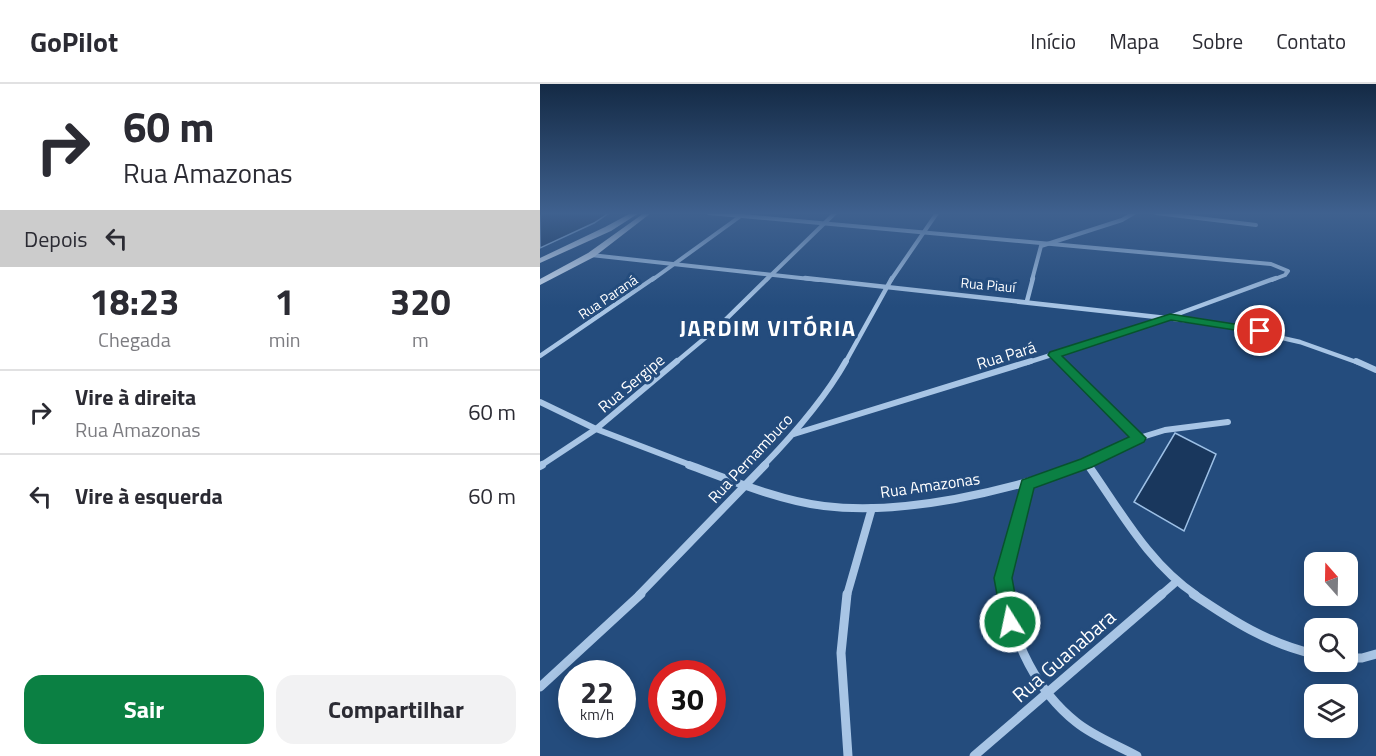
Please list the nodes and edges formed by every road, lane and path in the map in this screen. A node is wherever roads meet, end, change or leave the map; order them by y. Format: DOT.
graph roads {
  1 [pos="574,244"];
  2 [pos="605,244"];
  3 [pos="702,244"];
  4 [pos="802,244"];
  5 [pos="916,244"];
  6 [pos="1043,244"];
  7 [pos="1059,244"];
  8 [pos="560,251"];
  9 [pos="591,255"];
  10 [pos="540,261"];
  11 [pos="675,264"];
  12 [pos="771,274"];
  13 [pos="540,282"];
  14 [pos="886,288"];
  15 [pos="1027,301"];
  16 [pos="1170,317"];
  17 [pos="1054,355"];
  18 [pos="540,356"];
  19 [pos="1376,370"];
  20 [pos="540,402"];
  21 [pos="1228,422"];
  22 [pos="596,429"];
  23 [pos="794,435"];
  24 [pos="1139,438"];
  25 [pos="1087,463"];
  26 [pos="540,466"];
  27 [pos="1027,484"];
  28 [pos="745,486"];
  29 [pos="872,508"];
  30 [pos="1176,582"];
  31 [pos="1304,652"];
  32 [pos="1376,654"];
  33 [pos="1358,658"];
  34 [pos="540,687"];
  35 [pos="1048,695"];
  36 [pos="848,756"];
  37 [pos="975,756"];
  38 [pos="1137,756"];
  1 -- 8 [label="main road"];
  2 -- 9 [label="main road"];
  3 -- 11 [label="street, Rua Paraná"];
  4 -- 12 [label="street, Rua Sergipe"];
  5 -- 14 [label="street, Rua Pernambuco"];
  6 -- 15 [label="street"];
  7 -- 16 [label="street, Rua Pará"];
  8 -- 9 [label="main road"];
  8 -- 10 [label="main road"];
  9 -- 11 [label="street, Rua Piauí"];
  9 -- 13 [label="main road"];
  11 -- 12 [label="street, Rua Piauí"];
  11 -- 18 [label="street, Rua Paraná"];
  12 -- 14 [label="street, Rua Piauí"];
  12 -- 22 [label="street, Rua Sergipe"];
  14 -- 15 [label="street, Rua Piauí"];
  14 -- 23 [label="street, Rua Pernambuco"];
  15 -- 16 [label="street, Rua Piauí"];
  16 -- 17 [label="street, Rua Pará"];
  16 -- 19 [label="street, Rua Piauí"];
  17 -- 23 [label="street, Rua Pará"];
  17 -- 24 [label="street"];
  20 -- 22 [label="street, Rua Amazonas"];
  21 -- 24 [label="street, Rua Amazonas"];
  22 -- 26 [label="street, Rua Sergipe"];
  22 -- 28 [label="street, Rua Amazonas"];
  23 -- 28 [label="street, Rua Pernambuco"];
  24 -- 25 [label="street, Rua Amazonas"];
  25 -- 27 [label="street, Rua Amazonas"];
  25 -- 30 [label="street"];
  27 -- 29 [label="street, Rua Amazonas"];
  27 -- 35 [label="street"];
  28 -- 29 [label="street, Rua Amazonas"];
  28 -- 34 [label="street, Rua Pernambuco"];
  29 -- 36 [label="street"];
  30 -- 31 [label="street"];
  30 -- 35 [label="street, Rua Guanabara"];
  32 -- 33 [label="street"];
  35 -- 37 [label="street, Rua Guanabara"];
  35 -- 38 [label="street"];
}
